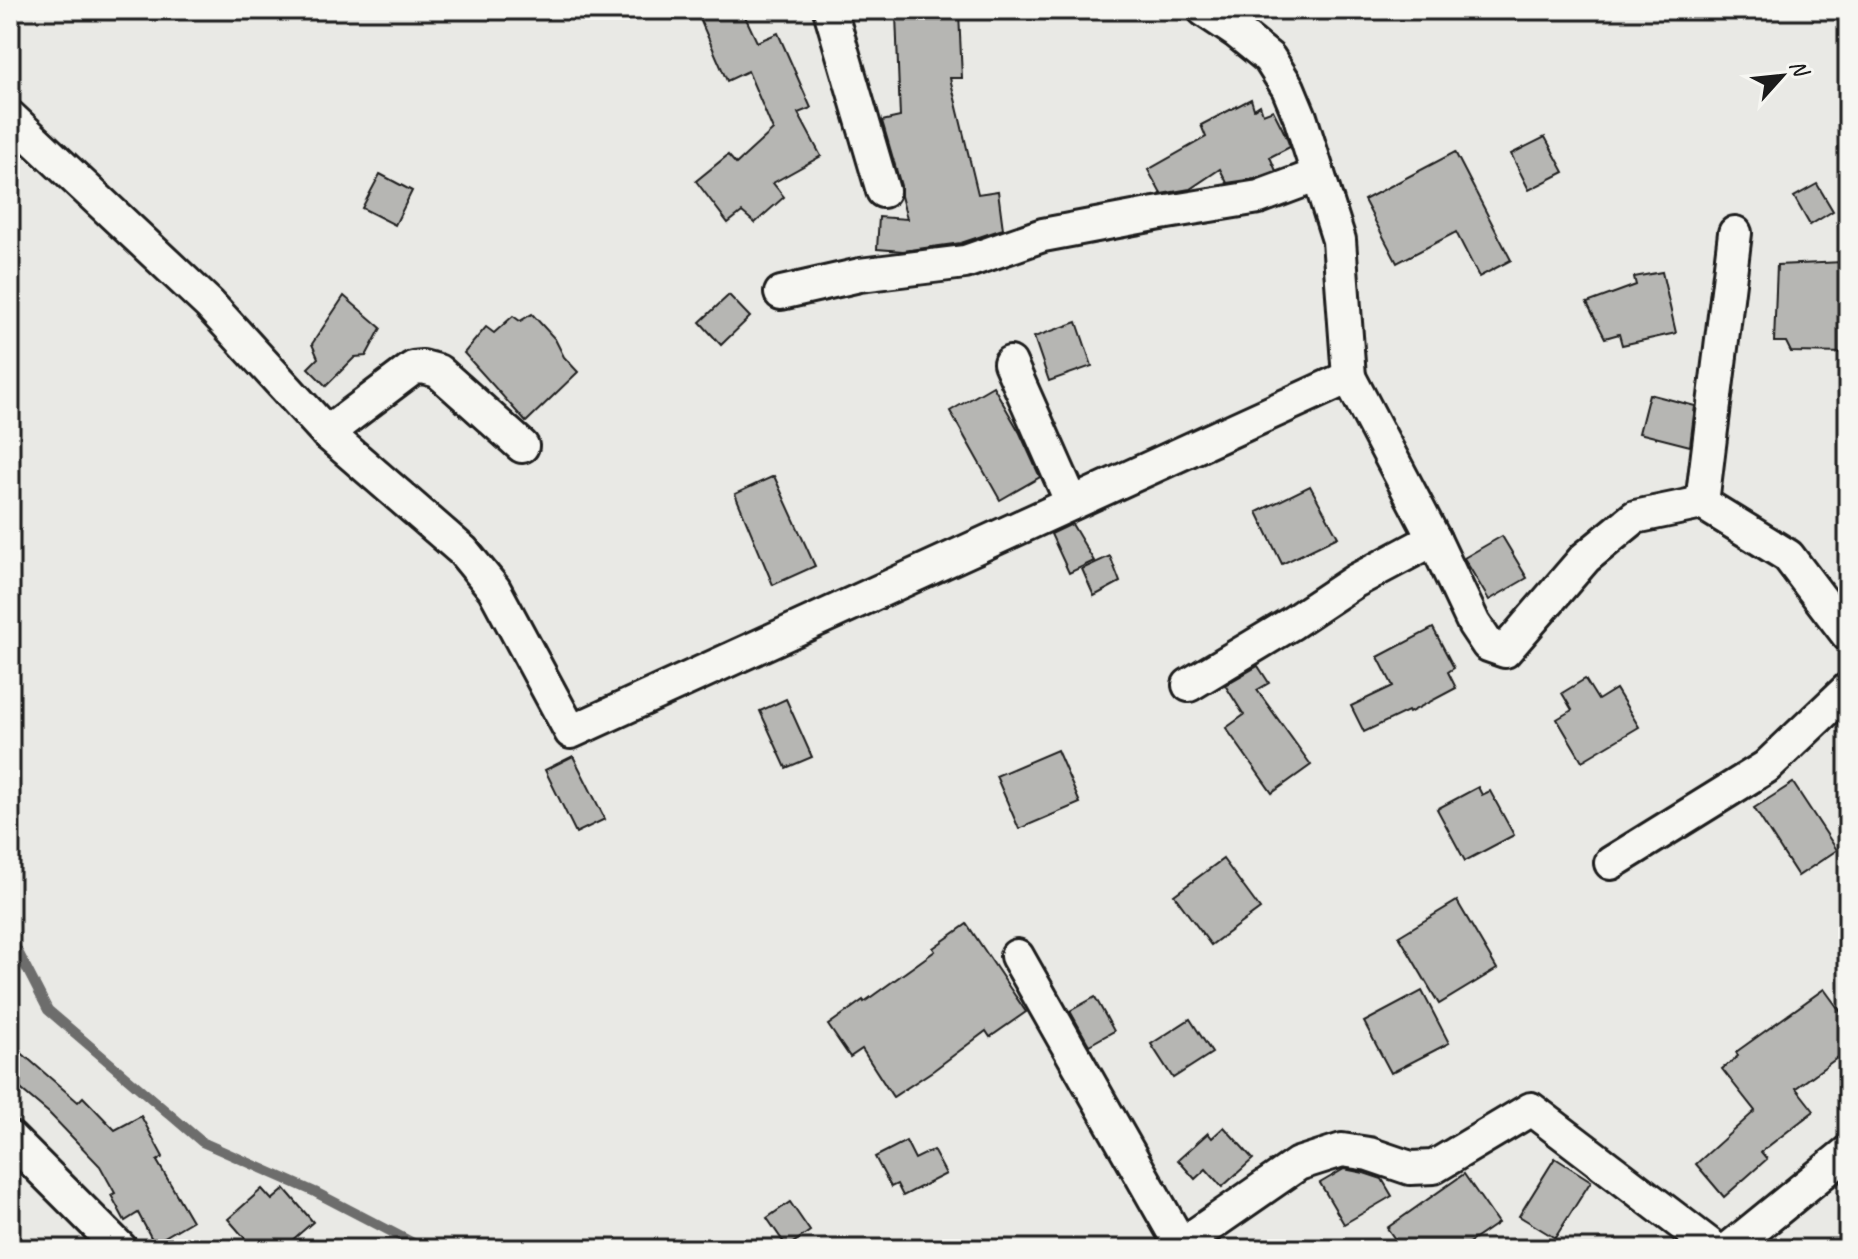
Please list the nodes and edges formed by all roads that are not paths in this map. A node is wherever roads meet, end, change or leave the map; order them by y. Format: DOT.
graph roads {
  1 [pos="830,10"];
  2 [pos="1204,10"];
  3 [pos="10,117"];
  4 [pos="1318,175"];
  5 [pos="883,191"];
  6 [pos="1735,233"];
  7 [pos="781,293"];
  8 [pos="1010,363"];
  9 [pos="1349,377"];
  10 [pos="327,433"];
  11 [pos="522,446"];
  12 [pos="1072,503"];
  13 [pos="1702,503"];
  14 [pos="1434,539"];
  15 [pos="1848,635"];
  16 [pos="1189,685"];
  17 [pos="1848,689"];
  18 [pos="1611,863"];
  19 [pos="1017,956"];
  20 [pos="10,1138"];
  21 [pos="1848,1152"];
  22 [pos="1179,1247"];
  23 [pos="121,1249"];
  24 [pos="1715,1249"];
  25 [pos="1729,1249"];
  1 -- 5 [label="street"];
  2 -- 4 [label="street"];
  3 -- 10 [label="street"];
  4 -- 7 [label="street"];
  4 -- 9 [label="street"];
  6 -- 13 [label="street"];
  8 -- 12 [label="street"];
  9 -- 12 [label="street"];
  9 -- 14 [label="street"];
  10 -- 11 [label="street"];
  10 -- 12 [label="street"];
  13 -- 14 [label="street"];
  13 -- 15 [label="street"];
  14 -- 16 [label="street"];
  17 -- 18 [label="street"];
  19 -- 22 [label="street"];
  20 -- 23 [label="street"];
  21 -- 25 [label="street"];
  22 -- 24 [label="street"];
}
